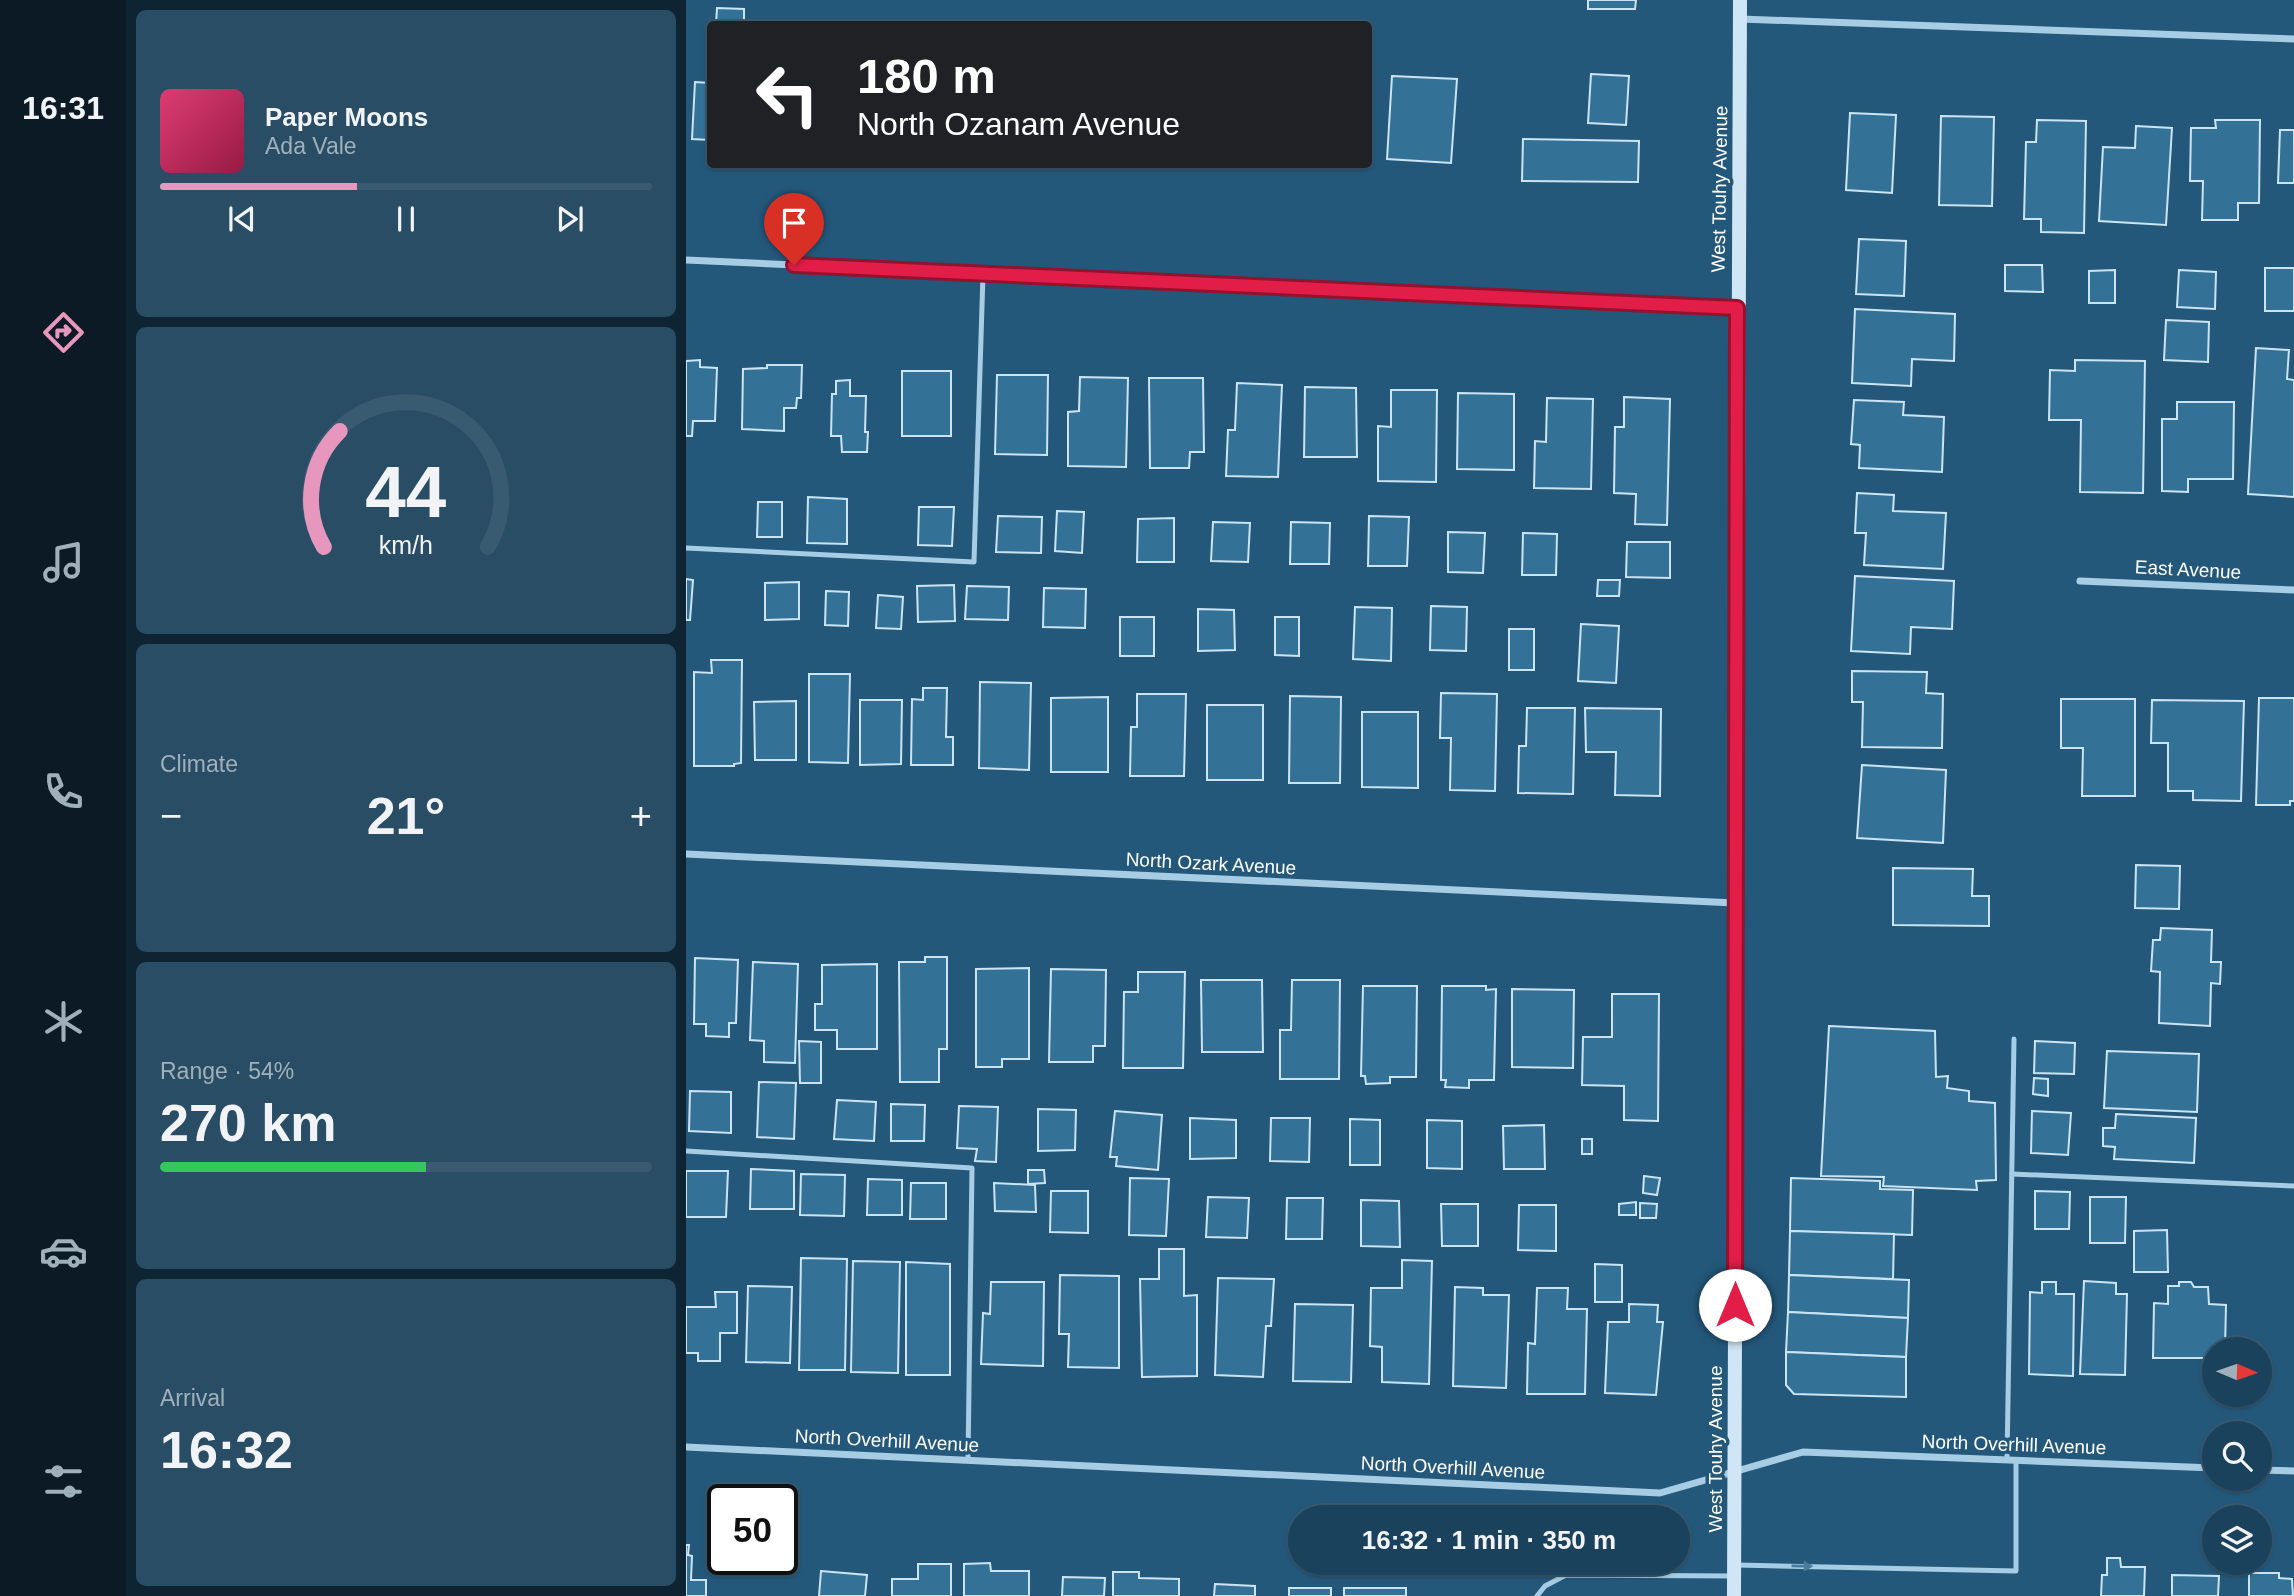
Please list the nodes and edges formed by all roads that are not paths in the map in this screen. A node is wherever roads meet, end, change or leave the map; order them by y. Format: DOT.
graph roads {
  1 [pos="1740,0"];
  2 [pos="1740,19"];
  3 [pos="2294,39"];
  4 [pos="686,260"];
  5 [pos="983,274"];
  6 [pos="1737,308"];
  7 [pos="686,548"];
  8 [pos="2080,580"];
  9 [pos="2294,590"];
  10 [pos="686,854"];
  11 [pos="1735,903"];
  12 [pos="2014,1040"];
  13 [pos="686,1151"];
  14 [pos="2012,1174"];
  15 [pos="2294,1186"];
  16 [pos="686,1447"];
  17 [pos="968,1460"];
  18 [pos="2007,1460"];
  19 [pos="2016,1460"];
  20 [pos="2202,1468"];
  21 [pos="2272,1470"];
  22 [pos="1734,1471"];
  23 [pos="2294,1471"];
  24 [pos="1734,1570"];
  25 [pos="1537,1596"];
  26 [pos="1734,1596"];
  1 -- 2 [label="main road, West Touhy Avenue"];
  2 -- 3 [label="street"];
  2 -- 6 [label="main road, West Touhy Avenue"];
  4 -- 5 [label="street"];
  5 -- 6 [label="street"];
  5 -- 7 [label="lane"];
  6 -- 11 [label="main road, West Touhy Avenue"];
  8 -- 9 [label="street, East Avenue"];
  10 -- 11 [label="street, North Ozark Avenue"];
  11 -- 22 [label="main road, West Touhy Avenue"];
  12 -- 14 [label="lane"];
  13 -- 17 [label="lane"];
  14 -- 15 [label="lane"];
  14 -- 18 [label="lane"];
  16 -- 17 [label="street, North Overhill Avenue"];
  17 -- 22 [label="street, North Overhill Avenue"];
  18 -- 19 [label="street, North Overhill Avenue"];
  18 -- 22 [label="street, North Overhill Avenue"];
  19 -- 20 [label="street, North Overhill Avenue"];
  24 -- 19 [label="lane, one-way"];
  21 -- 23 [label="street"];
  22 -- 24 [label="main road, West Touhy Avenue"];
  24 -- 25 [label="lane"];
  24 -- 26 [label="main road, West Touhy Avenue"];
}
